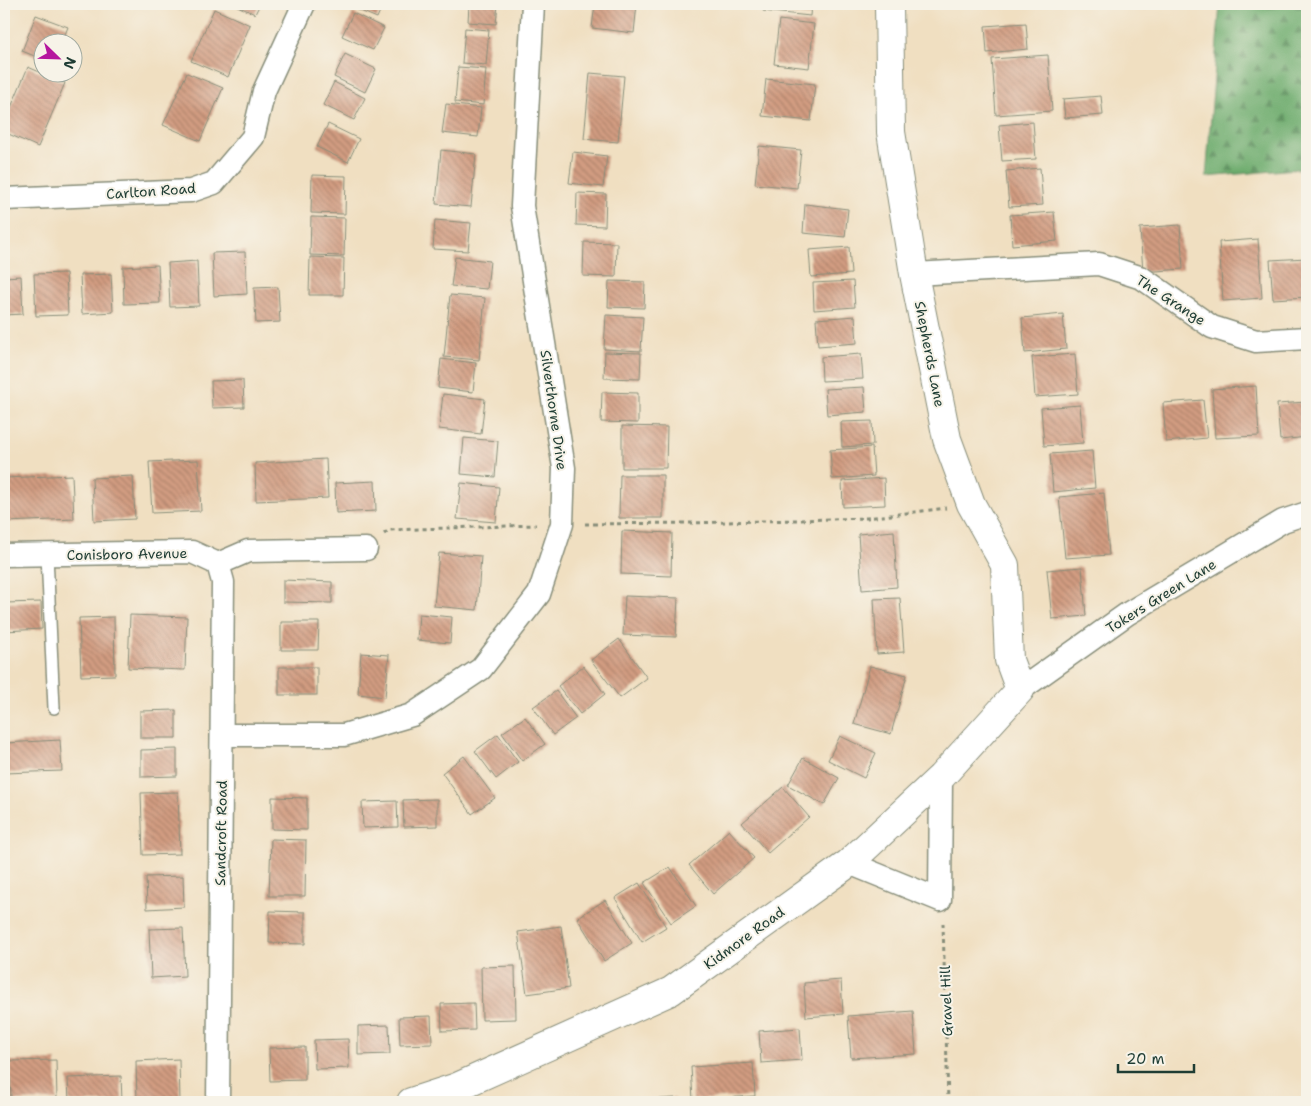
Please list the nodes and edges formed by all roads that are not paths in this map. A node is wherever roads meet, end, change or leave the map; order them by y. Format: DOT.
graph roads {
  1 [pos="304,4"];
  2 [pos="533,4"];
  3 [pos="889,4"];
  4 [pos="4,199"];
  5 [pos="914,274"];
  6 [pos="1307,338"];
  7 [pos="1307,513"];
  8 [pos="366,549"];
  9 [pos="47,554"];
  10 [pos="4,555"];
  11 [pos="218,564"];
  12 [pos="1020,690"];
  13 [pos="54,708"];
  14 [pos="222,735"];
  15 [pos="942,777"];
  16 [pos="849,863"];
  17 [pos="218,1102"];
  18 [pos="411,1102"];
  1 -- 4 [label="street, Carlton Road"];
  2 -- 14 [label="street, Silverthorne Drive"];
  3 -- 5 [label="street, Shepherds Lane"];
  5 -- 6 [label="street, The Grange"];
  5 -- 12 [label="street, Shepherds Lane"];
  7 -- 12 [label="street, Tokers Green Lane"];
  8 -- 11 [label="street"];
  9 -- 10 [label="street, Conisboro Avenue"];
  9 -- 11 [label="street, Conisboro Avenue"];
  9 -- 13 [label="lane"];
  11 -- 14 [label="street, Sandcroft Road"];
  12 -- 15 [label="street, Kidmore Road"];
  14 -- 17 [label="street, Sandcroft Road"];
  15 -- 16 [label="street, Kidmore Road"];
  15 -- 16 [label="street"];
  16 -- 18 [label="street, Kidmore Road"];
}
